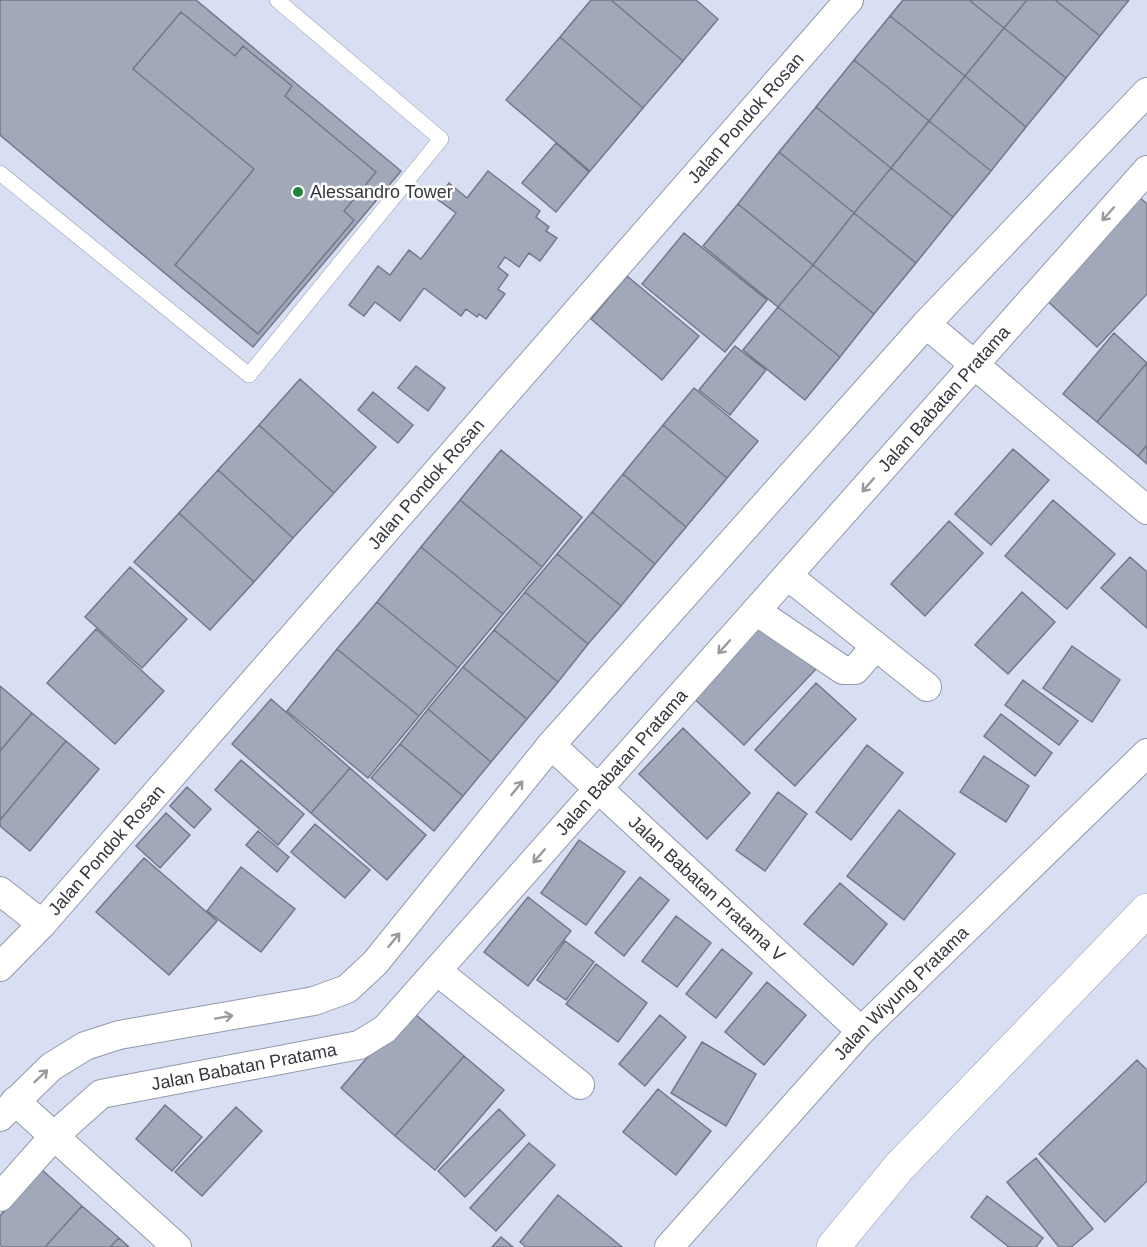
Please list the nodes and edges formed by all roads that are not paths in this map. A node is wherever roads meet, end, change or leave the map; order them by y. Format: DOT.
graph roads {
  1 [pos="277,0"];
  2 [pos="849,0"];
  3 [pos="1147,92"];
  4 [pos="1147,170"];
  5 [pos="0,173"];
  6 [pos="926,324"];
  7 [pos="974,365"];
  8 [pos="1147,510"];
  9 [pos="788,576"];
  10 [pos="756,611"];
  11 [pos="876,646"];
  12 [pos="927,687"];
  13 [pos="551,745"];
  14 [pos="1147,753"];
  15 [pos="598,789"];
  16 [pos="0,891"];
  17 [pos="1147,910"];
  18 [pos="42,924"];
  19 [pos="0,967"];
  20 [pos="437,971"];
  21 [pos="861,1031"];
  22 [pos="580,1085"];
  23 [pos="7,1109"];
  24 [pos="55,1135"];
  25 [pos="0,1197"];
  26 [pos="177,1247"];
  27 [pos="669,1247"];
  28 [pos="833,1247"];
  1 -- 5 [label="lane"];
  2 -- 18 [label="street, Jalan Pondok Rosan"];
  3 -- 6 [label="street"];
  4 -- 7 [label="street, Jalan Babatan Pratama, one-way"];
  6 -- 7 [label="street"];
  6 -- 13 [label="street"];
  7 -- 8 [label="street"];
  7 -- 9 [label="street, Jalan Babatan Pratama, one-way"];
  9 -- 10 [label="street, Jalan Babatan Pratama"];
  9 -- 11 [label="street"];
  10 -- 11 [label="street"];
  10 -- 15 [label="street, Jalan Babatan Pratama, one-way"];
  11 -- 12 [label="street"];
  13 -- 15 [label="street, Jalan Babatan Pratama V"];
  23 -- 13 [label="street, one-way"];
  14 -- 21 [label="street, Jalan Wiyung Pratama"];
  15 -- 20 [label="street, Jalan Babatan Pratama, one-way"];
  15 -- 21 [label="street, Jalan Babatan Pratama V"];
  16 -- 18 [label="street"];
  17 -- 28 [label="street"];
  18 -- 19 [label="street, Jalan Pondok Rosan"];
  20 -- 22 [label="street"];
  20 -- 24 [label="street, Jalan Babatan Pratama"];
  21 -- 27 [label="street, Jalan Wiyung Pratama"];
  23 -- 24 [label="street"];
  24 -- 25 [label="street, Jalan Babatan Pratama"];
  24 -- 26 [label="street"];
}
